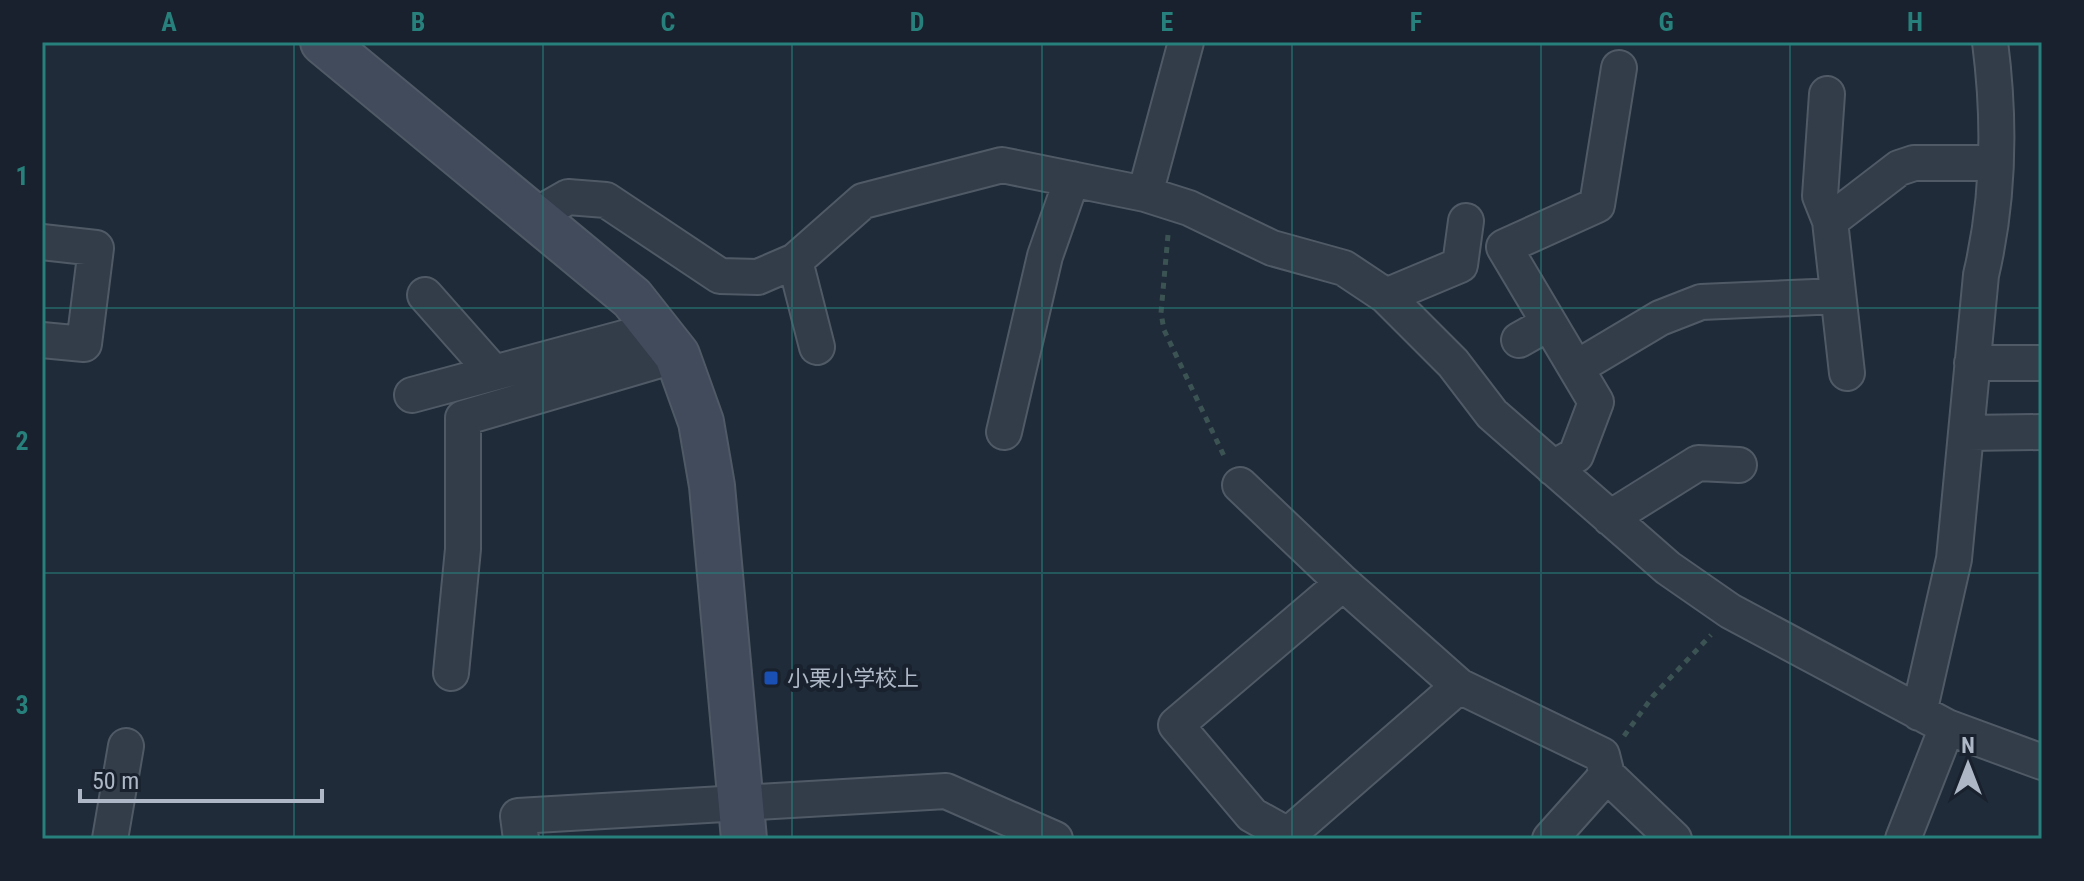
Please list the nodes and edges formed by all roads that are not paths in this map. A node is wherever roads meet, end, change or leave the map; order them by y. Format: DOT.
graph roads {
  1 [pos="323,42"];
  2 [pos="1186,42"];
  3 [pos="1990,42"];
  4 [pos="1619,68"];
  5 [pos="1827,94"];
  6 [pos="1995,163"];
  7 [pos="1072,179"];
  8 [pos="1158,198"];
  9 [pos="533,217"];
  10 [pos="1466,221"];
  11 [pos="1830,221"];
  12 [pos="42,242"];
  13 [pos="795,261"];
  14 [pos="425,295"];
  15 [pos="1386,296"];
  16 [pos="1838,296"];
  17 [pos="1549,323"];
  18 [pos="42,340"];
  19 [pos="1519,340"];
  20 [pos="667,342"];
  21 [pos="817,347"];
  22 [pos="1972,363"];
  23 [pos="2042,363"];
  24 [pos="1576,368"];
  25 [pos="494,373"];
  26 [pos="1847,373"];
  27 [pos="412,395"];
  28 [pos="1004,432"];
  29 [pos="2042,432"];
  30 [pos="1966,433"];
  31 [pos="1739,465"];
  32 [pos="1553,468"];
  33 [pos="1240,485"];
  34 [pos="1610,518"];
  35 [pos="1343,583"];
  36 [pos="451,673"];
  37 [pos="1459,686"];
  38 [pos="1933,720"];
  39 [pos="126,746"];
  40 [pos="2042,762"];
  41 [pos="1604,765"];
  42 [pos="743,821"];
  43 [pos="1291,837"];
  44 [pos="110,839"];
  45 [pos="521,839"];
  46 [pos="1055,839"];
  47 [pos="1550,839"];
  48 [pos="1674,839"];
  49 [pos="1903,839"];
  1 -- 9 [label="street"];
  2 -- 8 [label="street"];
  3 -- 6 [label="street"];
  4 -- 17 [label="street"];
  5 -- 11 [label="street"];
  6 -- 11 [label="street"];
  6 -- 22 [label="street"];
  7 -- 8 [label="street"];
  7 -- 13 [label="street"];
  7 -- 28 [label="street"];
  8 -- 15 [label="street"];
  9 -- 13 [label="street"];
  9 -- 20 [label="street"];
  10 -- 15 [label="street"];
  11 -- 16 [label="street"];
  12 -- 18 [label="street"];
  13 -- 21 [label="street"];
  14 -- 25 [label="street"];
  15 -- 32 [label="street"];
  16 -- 24 [label="street"];
  16 -- 26 [label="street"];
  17 -- 19 [label="street"];
  17 -- 24 [label="street"];
  20 -- 25 [label="street"];
  20 -- 36 [label="street"];
  20 -- 42 [label="street"];
  22 -- 23 [label="street"];
  22 -- 30 [label="street"];
  24 -- 32 [label="street"];
  25 -- 27 [label="street"];
  29 -- 30 [label="street"];
  30 -- 38 [label="street"];
  31 -- 34 [label="street"];
  32 -- 34 [label="street"];
  33 -- 35 [label="street"];
  34 -- 38 [label="street"];
  35 -- 37 [label="street"];
  35 -- 43 [label="street"];
  37 -- 41 [label="street"];
  37 -- 43 [label="street"];
  38 -- 40 [label="street"];
  38 -- 49 [label="street"];
  39 -- 44 [label="street"];
  41 -- 47 [label="street"];
  41 -- 48 [label="street"];
  42 -- 45 [label="street"];
  42 -- 46 [label="street"];
}
